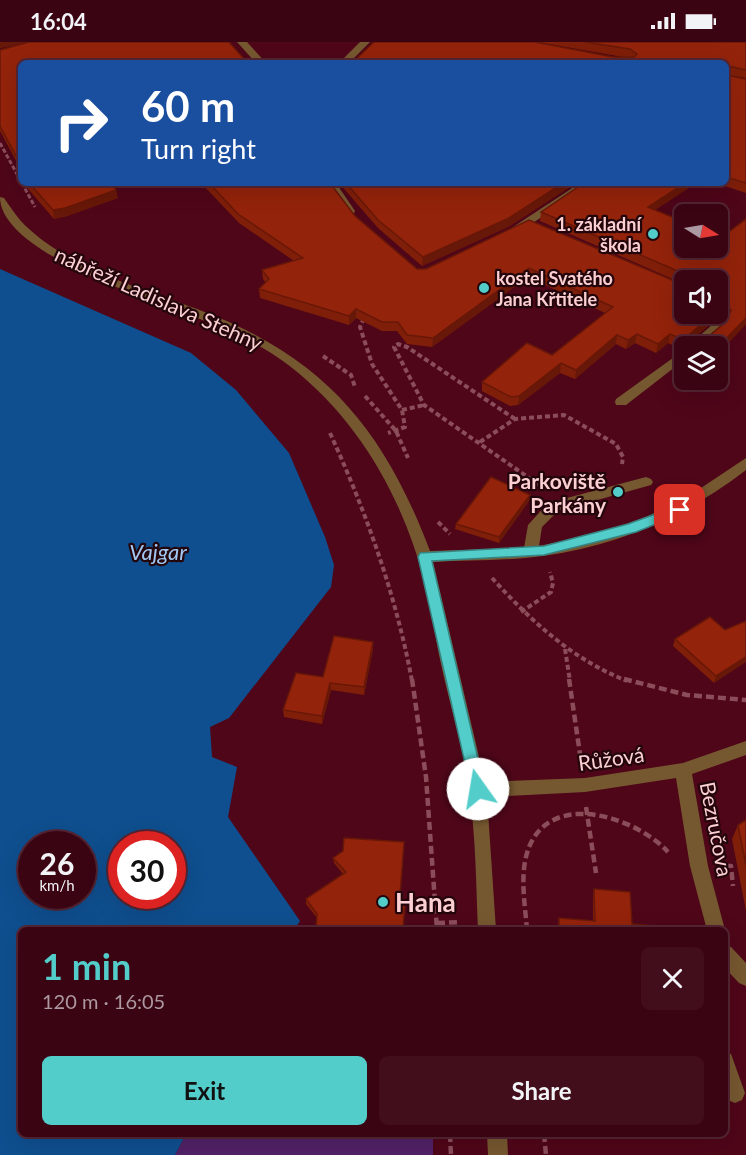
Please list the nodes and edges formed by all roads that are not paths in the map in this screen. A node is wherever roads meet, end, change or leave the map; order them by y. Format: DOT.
graph roads {
  1 [pos="242,42"];
  2 [pos="364,42"];
  3 [pos="258,60"];
  4 [pos="347,60"];
  5 [pos="333,186"];
  6 [pos="583,186"];
  7 [pos="0,200"];
  8 [pos="360,221"];
  9 [pos="503,236"];
  10 [pos="719,324"];
  11 [pos="706,336"];
  12 [pos="674,362"];
  13 [pos="621,402"];
  14 [pos="746,463"];
  15 [pos="646,482"];
  16 [pos="537,551"];
  17 [pos="424,557"];
  18 [pos="746,748"];
  19 [pos="683,770"];
  20 [pos="478,789"];
  21 [pos="487,927"];
  22 [pos="715,927"];
  23 [pos="728,957"];
  24 [pos="746,977"];
  25 [pos="728,1073"];
  26 [pos="735,1093"];
  27 [pos="497,1137"];
  28 [pos="498,1155"];
  1 -- 3 [label="street"];
  2 -- 4 [label="street"];
  5 -- 8 [label="street"];
  6 -- 9 [label="street"];
  7 -- 17 [label="street, nábřeží Ladislava Stehny"];
  10 -- 11 [label="street"];
  12 -- 13 [label="street"];
  14 -- 16 [label="street"];
  15 -- 16 [label="street"];
  16 -- 17 [label="street"];
  17 -- 20 [label="street, nábřeží Ladislava Stehny"];
  18 -- 19 [label="street, Růžová"];
  19 -- 20 [label="street, Růžová"];
  19 -- 22 [label="street, Bezručova"];
  20 -- 21 [label="street, nábřeží Ladislava Stehny"];
  23 -- 24 [label="street"];
  25 -- 26 [label="street"];
  27 -- 28 [label="street"];
}
